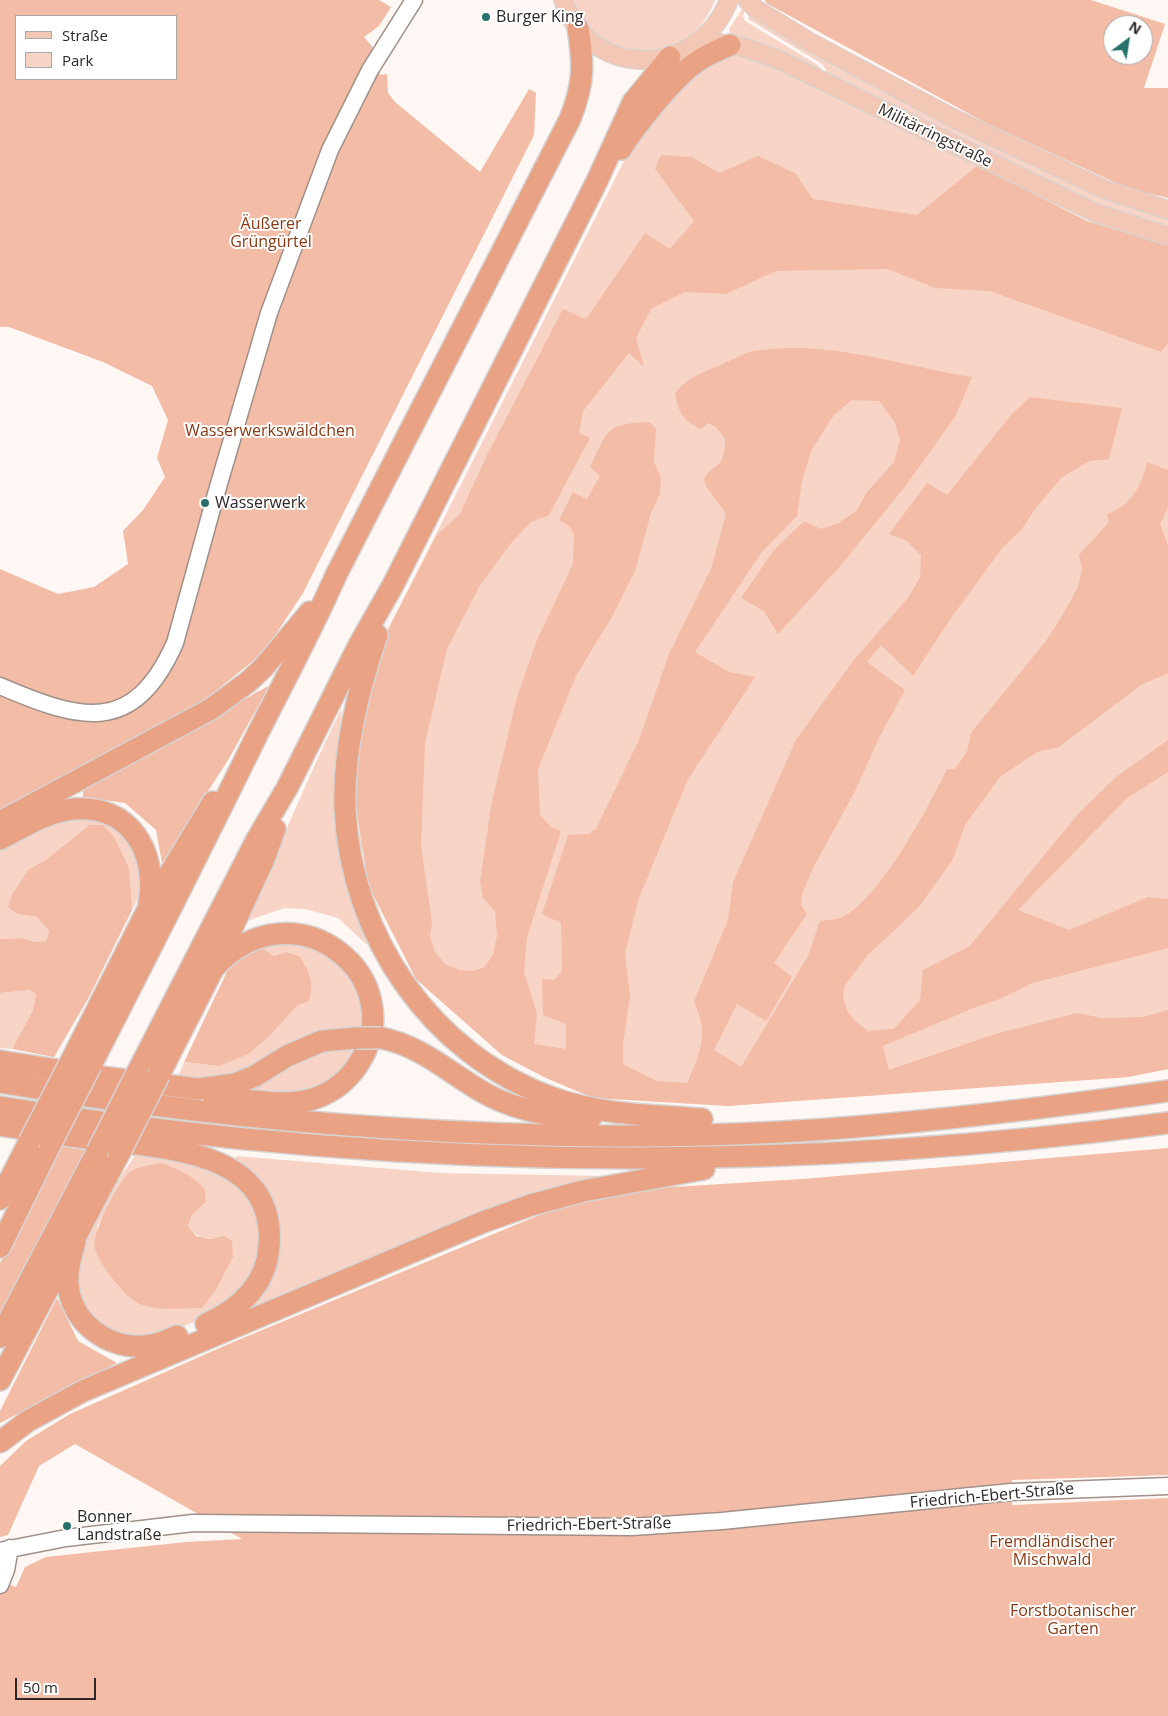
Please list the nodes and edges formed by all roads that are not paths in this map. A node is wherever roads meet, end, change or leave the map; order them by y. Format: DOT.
graph roads {
  1 [pos="414,0"];
  2 [pos="563,0"];
  3 [pos="729,0"];
  4 [pos="746,0"];
  5 [pos="578,28"];
  6 [pos="701,40"];
  7 [pos="730,45"];
  8 [pos="670,57"];
  9 [pos="597,181"];
  10 [pos="1168,210"];
  11 [pos="1168,236"];
  12 [pos="336,575"];
  13 [pos="393,585"];
  14 [pos="0,686"];
  15 [pos="256,737"];
  16 [pos="287,788"];
  17 [pos="0,822"];
  18 [pos="0,839"];
  19 [pos="147,912"];
  20 [pos="213,969"];
  21 [pos="0,1061"];
  22 [pos="0,1067"];
  23 [pos="0,1082"];
  24 [pos="1168,1091"];
  25 [pos="0,1107"];
  26 [pos="702,1119"];
  27 [pos="916,1120"];
  28 [pos="1168,1122"];
  29 [pos="0,1125"];
  30 [pos="269,1142"];
  31 [pos="162,1147"];
  32 [pos="760,1157"];
  33 [pos="0,1199"];
  34 [pos="74,1242"];
  35 [pos="0,1247"];
  36 [pos="0,1337"];
  37 [pos="0,1380"];
  38 [pos="0,1442"];
  39 [pos="1168,1486"];
  40 [pos="5,1550"];
  41 [pos="0,1585"];
  1 -- 14 [label="main road"];
  2 -- 5 [label="main road"];
  3 -- 6 [label="main road"];
  4 -- 10 [label="main road, Militärringstraße"];
  5 -- 8 [label="main road"];
  5 -- 12 [label="highway"];
  6 -- 7 [label="main road, Militärringstraße"];
  6 -- 8 [label="main road"];
  7 -- 9 [label="highway"];
  7 -- 11 [label="main road, Militärringstraße"];
  8 -- 9 [label="highway"];
  9 -- 13 [label="highway"];
  12 -- 15 [label="highway"];
  12 -- 17 [label="highway"];
  13 -- 16 [label="highway"];
  13 -- 26 [label="highway"];
  15 -- 19 [label="highway"];
  15 -- 35 [label="highway, bridge"];
  16 -- 20 [label="highway"];
  16 -- 36 [label="highway, bridge"];
  18 -- 19 [label="highway"];
  19 -- 33 [label="highway, bridge"];
  20 -- 22 [label="highway"];
  20 -- 34 [label="highway, bridge"];
  21 -- 26 [label="highway, bridge"];
  23 -- 27 [label="highway"];
  24 -- 27 [label="highway"];
  25 -- 30 [label="highway"];
  26 -- 27 [label="highway"];
  28 -- 32 [label="highway"];
  29 -- 31 [label="highway"];
  30 -- 31 [label="highway"];
  30 -- 32 [label="highway"];
  31 -- 34 [label="highway"];
  32 -- 38 [label="highway"];
  34 -- 37 [label="highway"];
  39 -- 40 [label="main road, Friedrich-Ebert-Straße"];
  40 -- 41 [label="main road"];
}
